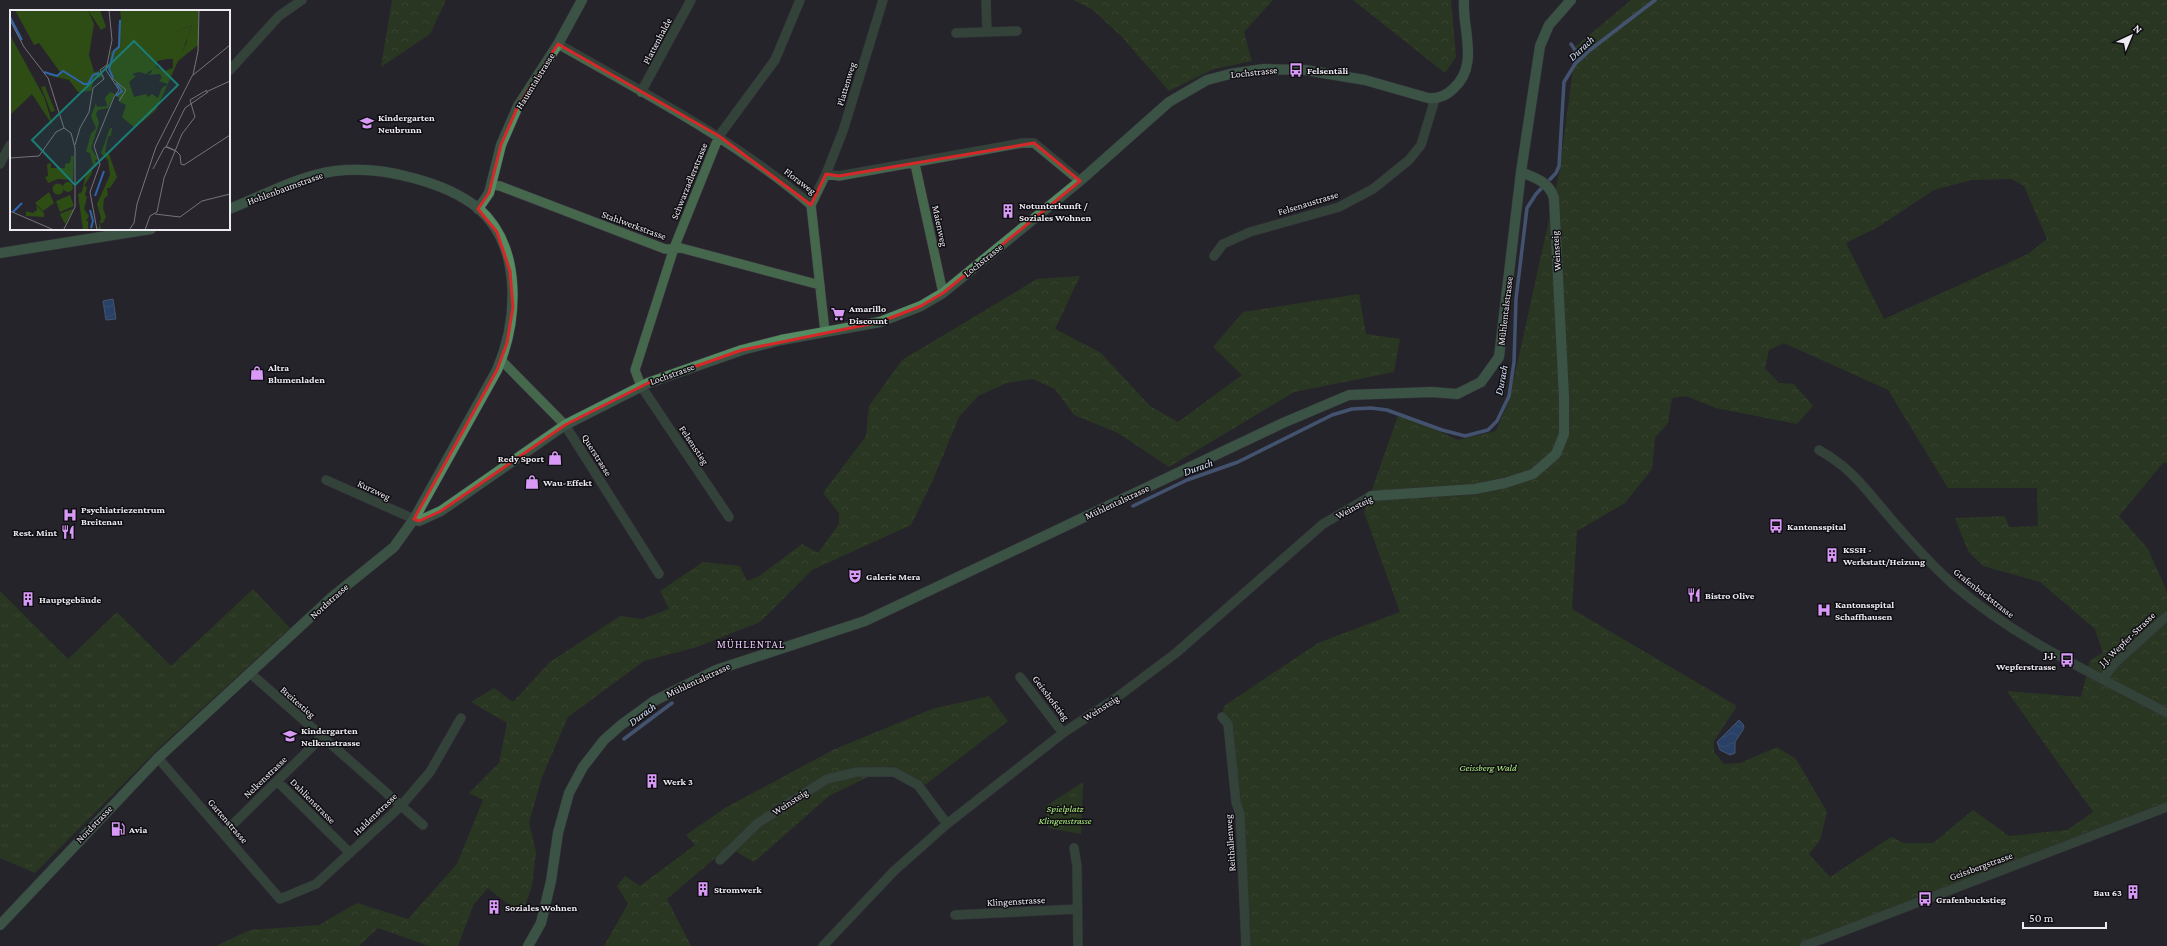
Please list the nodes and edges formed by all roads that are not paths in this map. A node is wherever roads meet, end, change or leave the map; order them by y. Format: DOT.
graph roads {
  1 [pos="302,0"];
  2 [pos="582,0"];
  3 [pos="691,0"];
  4 [pos="800,0"];
  5 [pos="883,0"];
  6 [pos="986,0"];
  7 [pos="1464,0"];
  8 [pos="1571,0"];
  9 [pos="1017,31"];
  10 [pos="987,32"];
  11 [pos="956,33"];
  12 [pos="558,44"];
  13 [pos="230,70"];
  14 [pos="641,92"];
  15 [pos="1435,99"];
  16 [pos="719,136"];
  17 [pos="10,145"];
  18 [pos="0,164"];
  19 [pos="915,164"];
  20 [pos="1522,172"];
  21 [pos="826,174"];
  22 [pos="1080,181"];
  23 [pos="491,185"];
  24 [pos="811,205"];
  25 [pos="230,209"];
  26 [pos="478,209"];
  27 [pos="140,230"];
  28 [pos="105,233"];
  29 [pos="674,248"];
  30 [pos="0,253"];
  31 [pos="1214,256"];
  32 [pos="820,285"];
  33 [pos="943,293"];
  34 [pos="825,332"];
  35 [pos="501,360"];
  36 [pos="641,386"];
  37 [pos="565,425"];
  38 [pos="1819,450"];
  39 [pos="326,480"];
  40 [pos="1371,496"];
  41 [pos="729,516"];
  42 [pos="414,519"];
  43 [pos="659,574"];
  44 [pos="2167,616"];
  45 [pos="250,673"];
  46 [pos="1020,677"];
  47 [pos="2103,679"];
  48 [pos="2167,712"];
  49 [pos="1222,717"];
  50 [pos="461,718"];
  51 [pos="1063,733"];
  52 [pos="322,737"];
  53 [pos="158,758"];
  54 [pos="278,781"];
  55 [pos="401,806"];
  56 [pos="2167,807"];
  57 [pos="947,824"];
  58 [pos="423,825"];
  59 [pos="224,833"];
  60 [pos="1074,848"];
  61 [pos="350,853"];
  62 [pos="720,860"];
  63 [pos="280,899"];
  64 [pos="1078,909"];
  65 [pos="955,915"];
  66 [pos="0,925"];
  67 [pos="528,946"];
  68 [pos="823,946"];
  69 [pos="1078,946"];
  70 [pos="1246,946"];
  71 [pos="1804,946"];
  1 -- 13 [label="street"];
  2 -- 12 [label="street, Hauentalstrasse"];
  3 -- 14 [label="street, Plattenhalde"];
  4 -- 16 [label="street, Schwarzadlerstrasse"];
  5 -- 21 [label="street, Plattenweg"];
  6 -- 10 [label="street"];
  7 -- 15 [label="street"];
  8 -- 20 [label="street, Mühlentalstrasse"];
  9 -- 10 [label="street"];
  10 -- 11 [label="street"];
  12 -- 14 [label="street, Floraweg"];
  12 -- 23 [label="street, Hauentalstrasse"];
  14 -- 16 [label="street, Floraweg"];
  15 -- 22 [label="street, Lochstrasse"];
  15 -- 31 [label="street, Felsenaustrasse"];
  16 -- 24 [label="street, Floraweg"];
  16 -- 29 [label="street, Schwarzadlerstrasse"];
  17 -- 18 [label="street"];
  19 -- 21 [label="street"];
  19 -- 22 [label="street"];
  19 -- 33 [label="street, Maienweg"];
  20 -- 40 [label="street, Weinsteig"];
  20 -- 67 [label="street, Mühlentalstrasse"];
  21 -- 24 [label="street, Floraweg"];
  22 -- 33 [label="street, Lochstrasse"];
  23 -- 26 [label="street, Hauentalstrasse"];
  23 -- 29 [label="street, Stahlwerkstrasse"];
  24 -- 32 [label="street"];
  25 -- 26 [label="street, Hohlenbaumstrasse"];
  26 -- 35 [label="street, Nordstrasse"];
  27 -- 28 [label="street"];
  28 -- 30 [label="street"];
  29 -- 32 [label="street, Stahlwerkstrasse"];
  29 -- 36 [label="street, Schwarzadlerstrasse"];
  32 -- 34 [label="street"];
  33 -- 34 [label="street, Lochstrasse"];
  34 -- 36 [label="street, Lochstrasse"];
  35 -- 37 [label="street, Querstrasse"];
  35 -- 42 [label="street, Nordstrasse"];
  36 -- 37 [label="street, Lochstrasse"];
  36 -- 41 [label="street, Felsenstieg"];
  37 -- 42 [label="street, Lochstrasse"];
  37 -- 43 [label="street, Querstrasse"];
  38 -- 47 [label="street, Grafenbuckstrasse"];
  39 -- 42 [label="street, Kurzweg"];
  40 -- 51 [label="street, Weinsteig"];
  42 -- 45 [label="street, Nordstrasse"];
  44 -- 47 [label="street, J.J. Wepfer-Strasse"];
  45 -- 52 [label="street, Breitestieg"];
  45 -- 53 [label="street, Nordstrasse"];
  46 -- 51 [label="street, Geisshofstieg"];
  47 -- 48 [label="street, Grafenbuckstrasse"];
  49 -- 70 [label="street, Reithallenweg"];
  50 -- 55 [label="street, Haldenstrasse"];
  51 -- 57 [label="street, Weinsteig"];
  52 -- 54 [label="street, Nelkenstrasse"];
  52 -- 55 [label="street, Breitestieg"];
  53 -- 59 [label="street, Gartenstrasse"];
  53 -- 66 [label="street, Nordstrasse"];
  54 -- 59 [label="street, Nelkenstrasse"];
  54 -- 61 [label="street, Dahlienstrasse"];
  55 -- 58 [label="street, Breitestieg"];
  55 -- 61 [label="street, Haldenstrasse"];
  56 -- 71 [label="street, Geissbergstrasse"];
  57 -- 62 [label="street, Weinsteig"];
  57 -- 68 [label="street, Weinsteig"];
  59 -- 63 [label="street, Gartenstrasse"];
  60 -- 64 [label="street"];
  61 -- 63 [label="street, Haldenstrasse"];
  64 -- 65 [label="street, Klingenstrasse"];
  64 -- 69 [label="street"];
}
